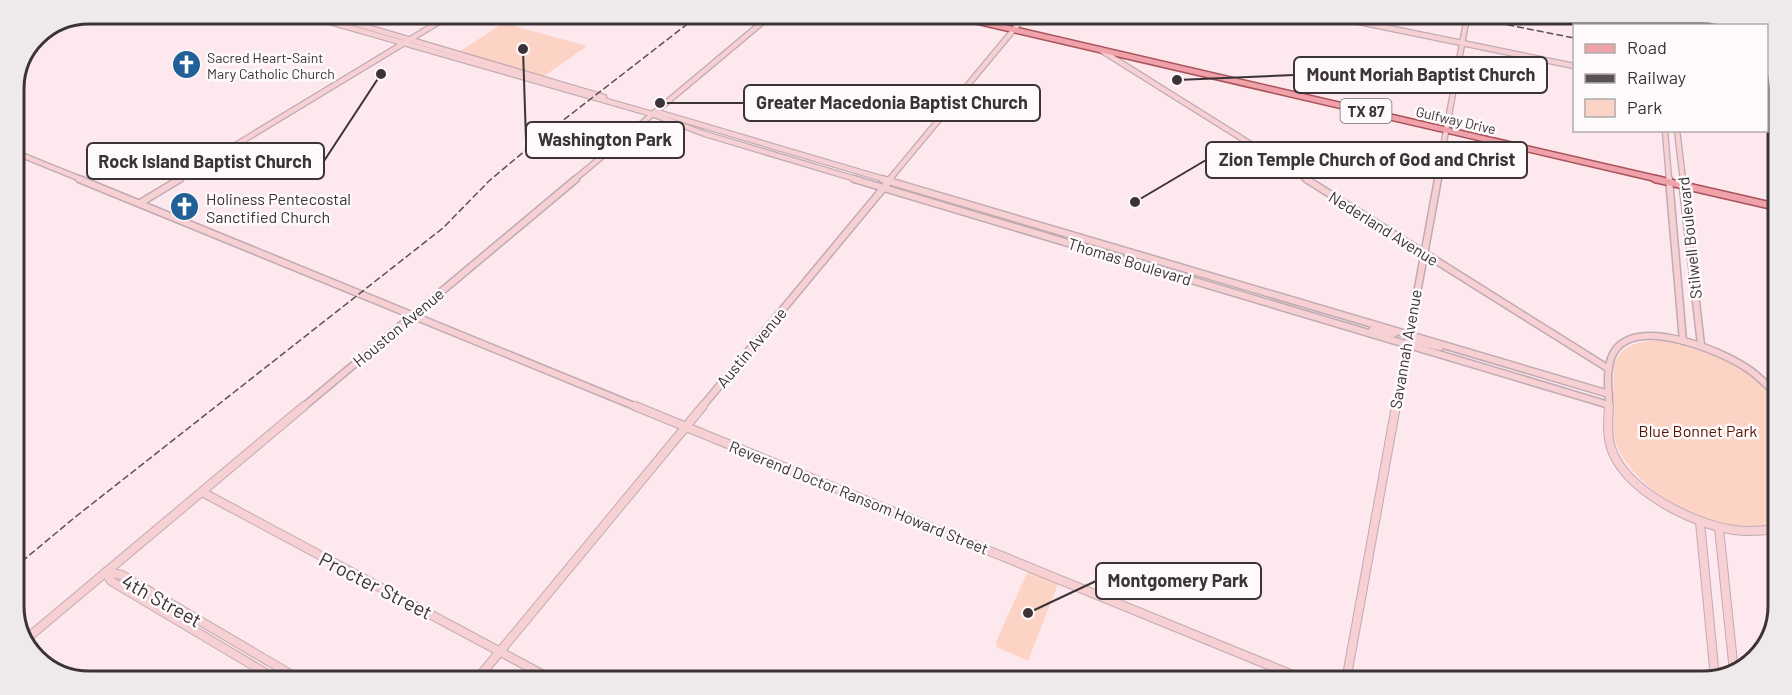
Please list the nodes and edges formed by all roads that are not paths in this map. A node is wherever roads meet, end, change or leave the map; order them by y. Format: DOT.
graph roads {
  1 [pos="336,24"];
  2 [pos="357,24"];
  3 [pos="437,24"];
  4 [pos="760,24"];
  5 [pos="991,24"];
  6 [pos="1018,24"];
  7 [pos="1369,24"];
  8 [pos="1466,24"];
  9 [pos="1014,29"];
  10 [pos="411,40"];
  11 [pos="1462,43"];
  12 [pos="404,44"];
  13 [pos="1098,49"];
  14 [pos="1573,66"];
  15 [pos="654,113"];
  16 [pos="1445,130"];
  17 [pos="1665,132"];
  18 [pos="1677,132"];
  19 [pos="24,156"];
  20 [pos="889,181"];
  21 [pos="1670,182"];
  22 [pos="1683,185"];
  23 [pos="883,188"];
  24 [pos="140,203"];
  25 [pos="1768,205"];
  26 [pos="1423,253"];
  27 [pos="412,315"];
  28 [pos="1353,328"];
  29 [pos="1408,334"];
  30 [pos="1683,341"];
  31 [pos="1406,344"];
  32 [pos="1701,345"];
  33 [pos="1462,350"];
  34 [pos="1609,369"];
  35 [pos="1768,386"];
  36 [pos="1609,394"];
  37 [pos="1609,405"];
  38 [pos="686,426"];
  39 [pos="202,492"];
  40 [pos="1700,522"];
  41 [pos="1719,528"];
  42 [pos="1768,530"];
  43 [pos="106,572"];
  44 [pos="31,635"];
  45 [pos="500,652"];
  46 [pos="1733,663"];
  47 [pos="1714,670"];
  48 [pos="262,671"];
  49 [pos="285,671"];
  50 [pos="484,671"];
  51 [pos="536,671"];
  52 [pos="1281,671"];
  53 [pos="1348,671"];
  1 -- 12 [label="street"];
  2 -- 10 [label="street"];
  3 -- 10 [label="street"];
  4 -- 15 [label="street, Houston Avenue"];
  5 -- 9 [label="main road, Gulfway Drive / TX 87"];
  6 -- 9 [label="street, Austin Avenue"];
  7 -- 11 [label="street"];
  8 -- 11 [label="street, Savannah Avenue"];
  9 -- 13 [label="main road, Gulfway Drive / TX 87"];
  9 -- 20 [label="street, Austin Avenue"];
  10 -- 12 [label="street"];
  10 -- 15 [label="street"];
  11 -- 14 [label="street"];
  11 -- 16 [label="street, Savannah Avenue"];
  12 -- 15 [label="street"];
  12 -- 24 [label="street"];
  13 -- 16 [label="main road, Gulfway Drive / TX 87"];
  13 -- 26 [label="street, Nederland Avenue"];
  15 -- 20 [label="street, Thomas Boulevard"];
  15 -- 23 [label="street, Thomas Boulevard"];
  15 -- 27 [label="street, Houston Avenue"];
  16 -- 21 [label="main road, Gulfway Drive / TX 87"];
  16 -- 26 [label="street, Savannah Avenue"];
  17 -- 21 [label="street, Stilwell Boulevard"];
  18 -- 22 [label="street, Stilwell Boulevard"];
  19 -- 24 [label="street, Reverend Doctor Ransom Howard Street"];
  20 -- 23 [label="street, Austin Avenue"];
  20 -- 29 [label="street, Thomas Boulevard"];
  21 -- 22 [label="main road, Gulfway Drive / TX 87"];
  21 -- 30 [label="street, Stilwell Boulevard"];
  22 -- 25 [label="main road, Gulfway Drive / TX 87"];
  22 -- 32 [label="street, Stilwell Boulevard"];
  23 -- 28 [label="street, Thomas Boulevard"];
  23 -- 38 [label="street, Austin Avenue"];
  24 -- 27 [label="street, Reverend Doctor Ransom Howard Street"];
  26 -- 29 [label="street, Savannah Avenue"];
  26 -- 34 [label="street, Nederland Avenue"];
  27 -- 38 [label="street, Reverend Doctor Ransom Howard Street"];
  27 -- 39 [label="street, Houston Avenue"];
  28 -- 29 [label="street"];
  28 -- 31 [label="street, Thomas Boulevard"];
  29 -- 31 [label="street, Savannah Avenue"];
  29 -- 33 [label="street, Thomas Boulevard"];
  30 -- 32 [label="street"];
  30 -- 34 [label="street"];
  31 -- 33 [label="street"];
  31 -- 37 [label="street, Thomas Boulevard"];
  31 -- 53 [label="street, Savannah Avenue"];
  32 -- 35 [label="street"];
  33 -- 36 [label="street, Thomas Boulevard"];
  34 -- 36 [label="street"];
  36 -- 37 [label="street"];
  37 -- 40 [label="street"];
  38 -- 45 [label="street, Austin Avenue"];
  38 -- 52 [label="street, Reverend Doctor Ransom Howard Street"];
  39 -- 43 [label="street, Houston Avenue"];
  39 -- 45 [label="street, Procter Street"];
  40 -- 41 [label="street"];
  40 -- 47 [label="street"];
  41 -- 42 [label="street"];
  41 -- 46 [label="street"];
  43 -- 44 [label="street, Houston Avenue"];
  43 -- 48 [label="street, 4th Street"];
  43 -- 49 [label="street, 4th Street"];
  45 -- 50 [label="street, Austin Avenue"];
  45 -- 51 [label="street, Procter Street"];
}
